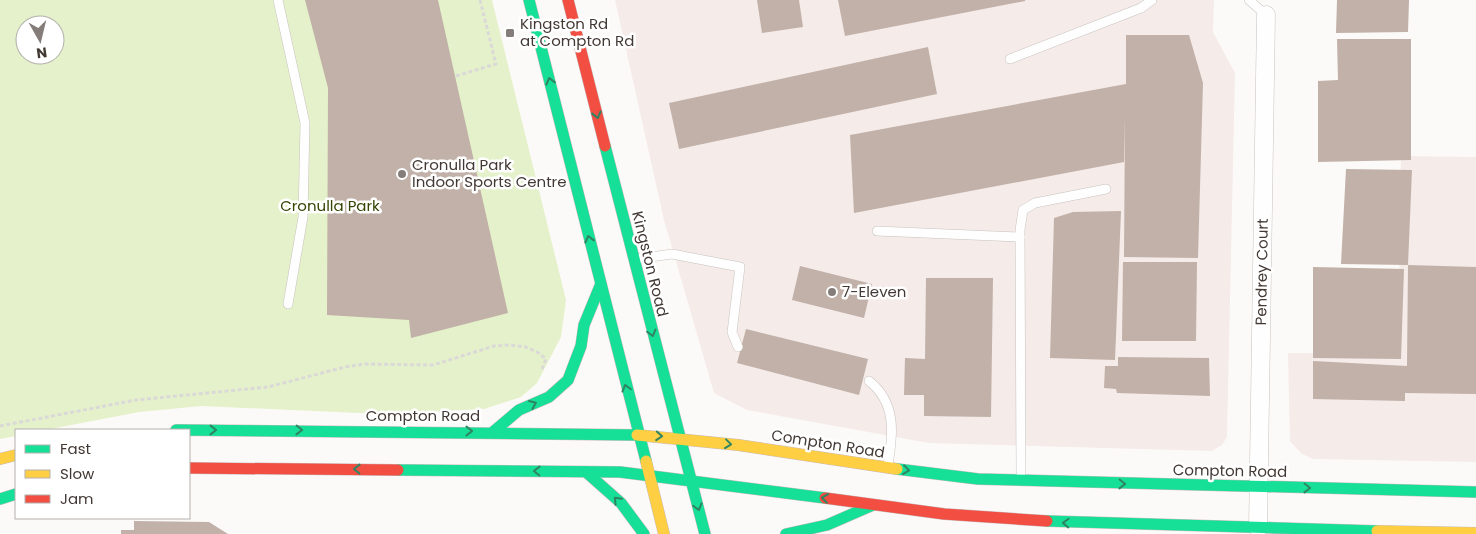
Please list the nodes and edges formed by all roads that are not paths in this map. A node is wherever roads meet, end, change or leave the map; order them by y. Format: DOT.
graph roads {
  1 [pos="278,0"];
  2 [pos="529,0"];
  3 [pos="568,0"];
  4 [pos="1152,0"];
  5 [pos="1249,0"];
  6 [pos="1266,15"];
  7 [pos="1010,59"];
  8 [pos="1106,189"];
  9 [pos="877,231"];
  10 [pos="1020,237"];
  11 [pos="633,259"];
  12 [pos="600,286"];
  13 [pos="288,304"];
  14 [pos="738,347"];
  15 [pos="869,381"];
  16 [pos="190,430"];
  17 [pos="493,432"];
  18 [pos="639,435"];
  19 [pos="680,438"];
  20 [pos="15,455"];
  21 [pos="0,459"];
  22 [pos="190,468"];
  23 [pos="888,468"];
  24 [pos="586,472"];
  25 [pos="649,474"];
  26 [pos="690,479"];
  27 [pos="1021,481"];
  28 [pos="1258,487"];
  29 [pos="1476,492"];
  30 [pos="15,494"];
  31 [pos="0,500"];
  32 [pos="873,505"];
  33 [pos="1258,528"];
  34 [pos="1197,530"];
  35 [pos="1310,532"];
  36 [pos="1476,533"];
  37 [pos="644,534"];
  38 [pos="664,534"];
  39 [pos="705,534"];
  40 [pos="786,534"];
  1 -- 13 [label="lane"];
  12 -- 2 [label="main road, one-way"];
  3 -- 11 [label="main road, Kingston Road, one-way"];
  4 -- 7 [label="lane"];
  5 -- 6 [label="lane"];
  6 -- 28 [label="street, Pendrey Court"];
  8 -- 10 [label="lane"];
  9 -- 10 [label="lane"];
  10 -- 27 [label="lane"];
  11 -- 14 [label="lane"];
  11 -- 19 [label="main road, Kingston Road, one-way"];
  17 -- 12 [label="main road, one-way"];
  18 -- 12 [label="main road, one-way"];
  15 -- 23 [label="lane"];
  16 -- 17 [label="main road, Compton Road, one-way"];
  17 -- 18 [label="main road, Compton Road"];
  18 -- 19 [label="main road, Compton Road, one-way"];
  18 -- 25 [label="main road"];
  19 -- 23 [label="main road, Compton Road, one-way"];
  19 -- 26 [label="main road, Kingston Road"];
  20 -- 21 [label="main road"];
  24 -- 22 [label="main road, one-way"];
  23 -- 27 [label="main road, Compton Road, one-way"];
  24 -- 25 [label="main road"];
  37 -- 24 [label="main road, one-way"];
  25 -- 26 [label="main road"];
  25 -- 38 [label="main road"];
  32 -- 26 [label="main road, one-way"];
  26 -- 39 [label="main road, Kingston Road, one-way"];
  27 -- 28 [label="main road, Compton Road, one-way"];
  28 -- 29 [label="main road, Compton Road, one-way"];
  28 -- 33 [label="street, Pendrey Court"];
  30 -- 31 [label="main road"];
  34 -- 32 [label="main road, one-way"];
  32 -- 40 [label="main road"];
  33 -- 34 [label="main road"];
  33 -- 35 [label="main road"];
  35 -- 36 [label="main road"];
}
